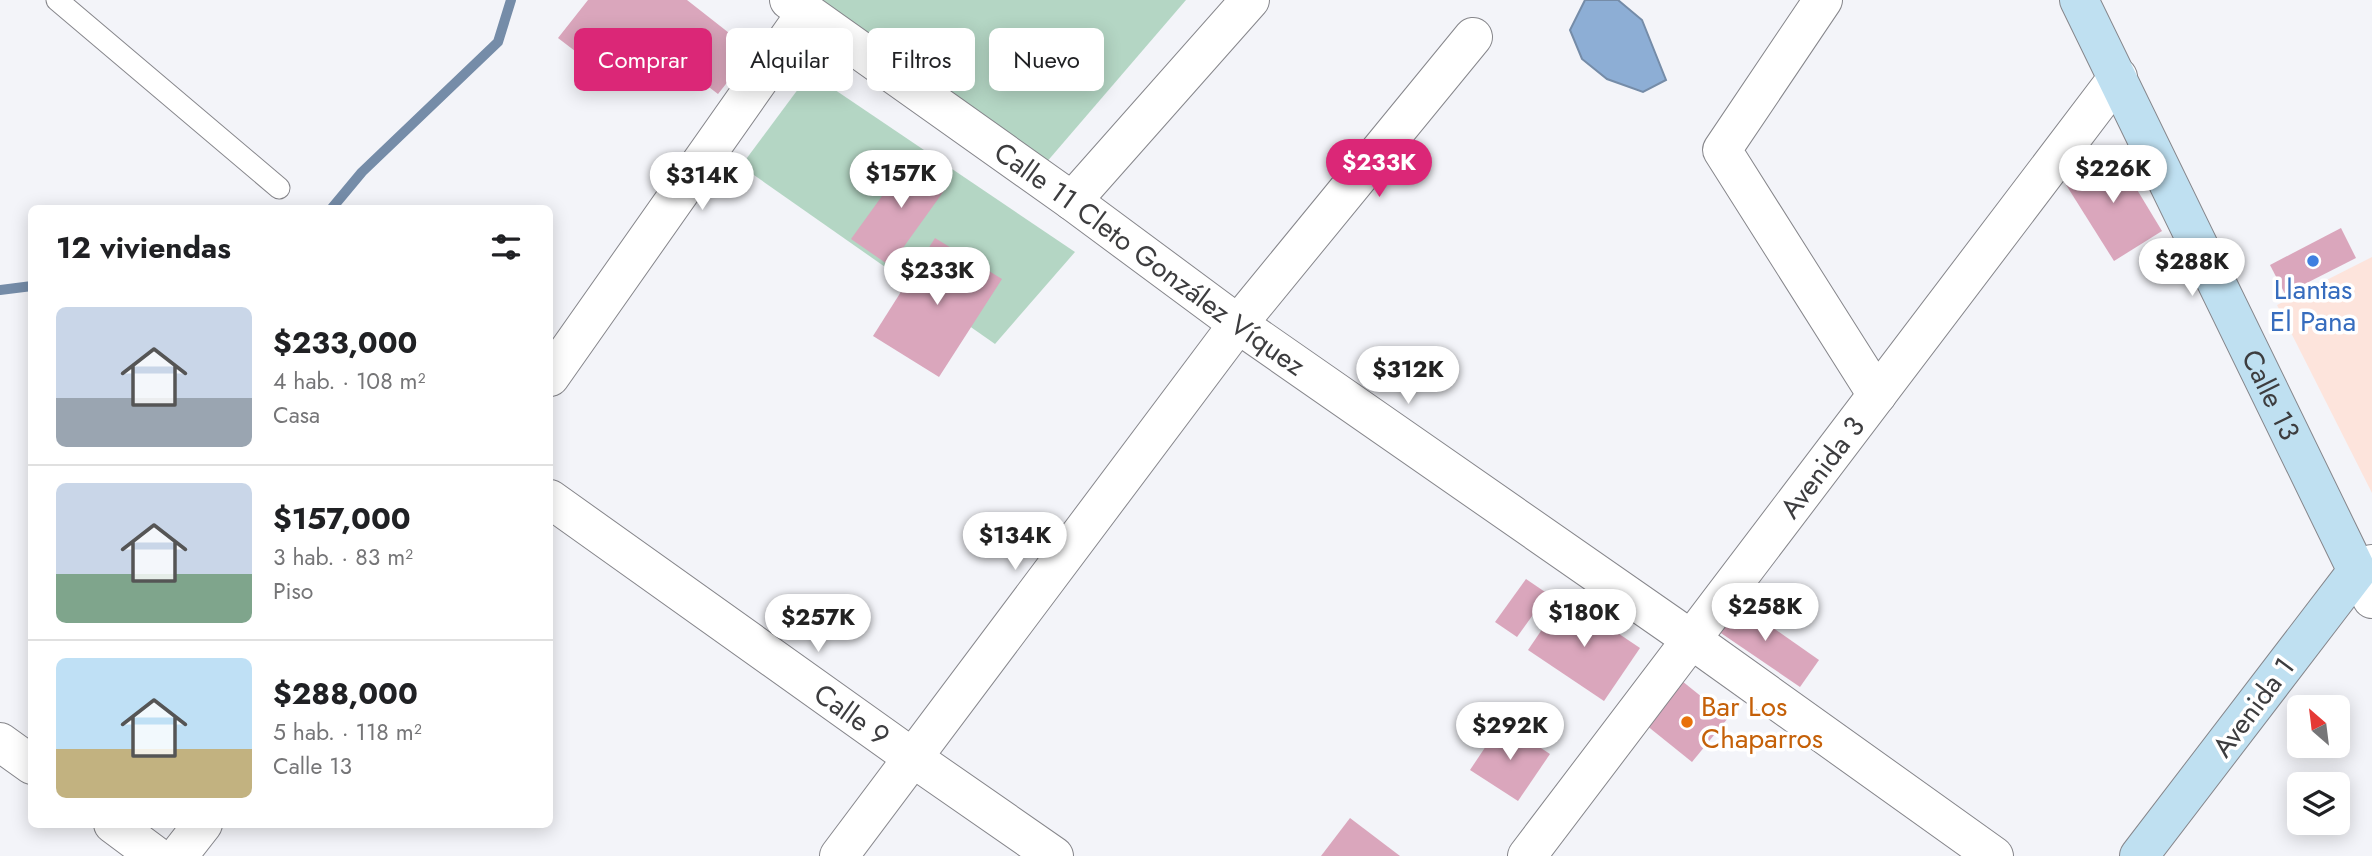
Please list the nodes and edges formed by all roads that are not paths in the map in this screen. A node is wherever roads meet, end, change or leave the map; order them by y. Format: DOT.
graph roads {
  1 [pos="57,0"];
  2 [pos="1250,0"];
  3 [pos="1823,0"];
  4 [pos="2080,0"];
  5 [pos="797,6"];
  6 [pos="1473,37"];
  7 [pos="2118,77"];
  8 [pos="279,188"];
  9 [pos="1072,201"];
  10 [pos="1238,324"];
  11 [pos="553,372"];
  12 [pos="1877,395"];
  13 [pos="553,501"];
  14 [pos="2367,578"];
  15 [pos="1692,639"];
  16 [pos="0,741"];
  17 [pos="913,758"];
  18 [pos="28,762"];
  19 [pos="118,828"];
  20 [pos="201,828"];
  21 [pos="156,856"];
  22 [pos="178,856"];
  23 [pos="839,856"];
  24 [pos="1054,856"];
  25 [pos="1527,856"];
  26 [pos="1994,856"];
  27 [pos="2139,856"];
  1 -- 8 [label="lane"];
  2 -- 9 [label="street"];
  3 -- 12 [label="street"];
  4 -- 7 [label="street, Calle 13"];
  5 -- 9 [label="street, Calle 11 Cleto González Víquez"];
  5 -- 11 [label="street"];
  6 -- 10 [label="street"];
  7 -- 12 [label="street, Avenida 3"];
  7 -- 14 [label="street, Calle 13"];
  9 -- 10 [label="street, Calle 11 Cleto González Víquez"];
  10 -- 15 [label="street, Calle 11 Cleto González Víquez"];
  10 -- 17 [label="street"];
  12 -- 15 [label="street, Avenida 3"];
  13 -- 17 [label="street, Calle 9"];
  14 -- 27 [label="street, Avenida 1"];
  15 -- 25 [label="street, Avenida 3"];
  15 -- 26 [label="street, Calle 11 Cleto González Víquez"];
  16 -- 18 [label="street"];
  17 -- 23 [label="street"];
  17 -- 24 [label="street, Calle 9"];
  19 -- 21 [label="street"];
  20 -- 22 [label="street"];
}
